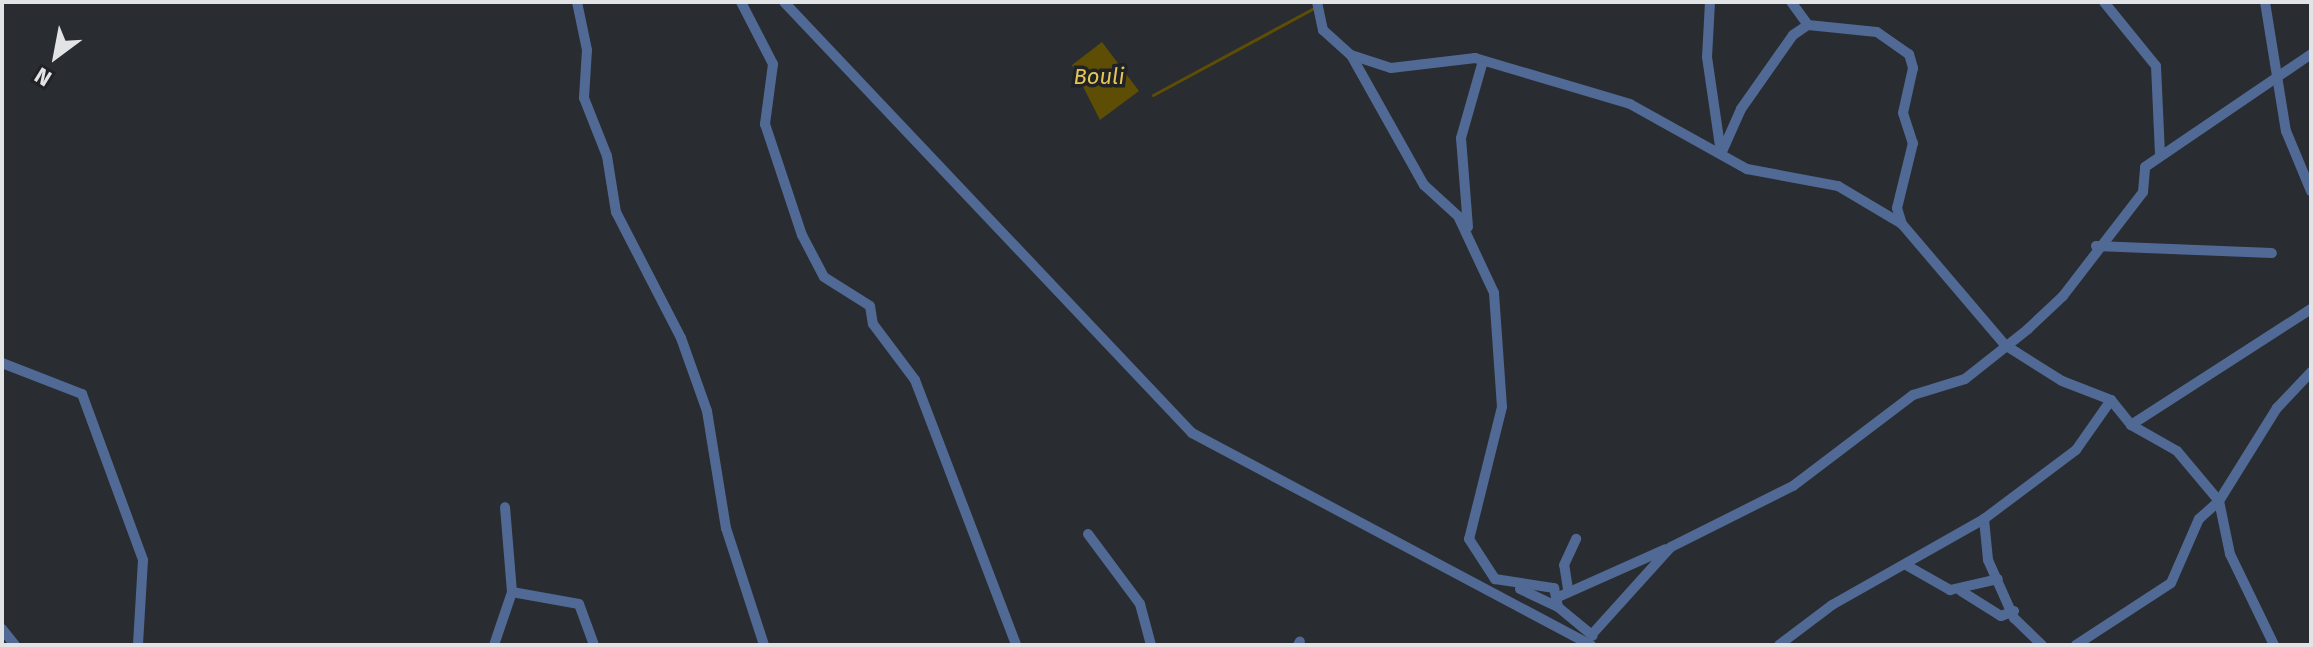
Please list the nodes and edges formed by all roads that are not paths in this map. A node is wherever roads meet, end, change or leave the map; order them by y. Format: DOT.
graph roads {
  1 [pos="577,2"];
  2 [pos="741,2"];
  3 [pos="784,2"];
  4 [pos="1317,2"];
  5 [pos="1710,2"];
  6 [pos="1791,2"];
  7 [pos="2104,2"];
  8 [pos="2265,2"];
  9 [pos="1808,25"];
  10 [pos="2311,54"];
  11 [pos="1351,55"];
  12 [pos="1483,61"];
  13 [pos="2275,75"];
  14 [pos="1721,154"];
  15 [pos="2160,154"];
  16 [pos="2311,191"];
  17 [pos="1902,224"];
  18 [pos="1470,236"];
  19 [pos="2096,246"];
  20 [pos="2272,253"];
  21 [pos="2311,309"];
  22 [pos="2005,345"];
  23 [pos="2,363"];
  24 [pos="2311,372"];
  25 [pos="2111,400"];
  26 [pos="2131,425"];
  27 [pos="2219,501"];
  28 [pos="505,507"];
  29 [pos="1984,519"];
  30 [pos="1088,534"];
  31 [pos="1576,539"];
  32 [pos="1671,547"];
  33 [pos="1564,565"];
  34 [pos="1906,565"];
  35 [pos="1998,579"];
  36 [pos="1578,583"];
  37 [pos="1568,589"];
  38 [pos="1961,591"];
  39 [pos="512,592"];
  40 [pos="1557,602"];
  41 [pos="2014,611"];
  42 [pos="1534,615"];
  43 [pos="2,629"];
  44 [pos="1595,631"];
  45 [pos="15,645"];
  46 [pos="138,645"];
  47 [pos="494,645"];
  48 [pos="594,645"];
  49 [pos="764,645"];
  50 [pos="1016,645"];
  51 [pos="1151,645"];
  52 [pos="1591,645"];
  53 [pos="1779,645"];
  54 [pos="2042,645"];
  55 [pos="2076,645"];
  56 [pos="2274,645"];
  1 -- 49 [label="street"];
  2 -- 50 [label="street"];
  3 -- 42 [label="street"];
  4 -- 11 [label="street"];
  5 -- 14 [label="street"];
  6 -- 9 [label="street"];
  7 -- 15 [label="street"];
  8 -- 13 [label="street"];
  9 -- 14 [label="street"];
  9 -- 17 [label="street"];
  10 -- 13 [label="street"];
  11 -- 12 [label="street"];
  11 -- 18 [label="street"];
  12 -- 14 [label="street"];
  12 -- 18 [label="street"];
  13 -- 15 [label="street"];
  13 -- 16 [label="street"];
  14 -- 17 [label="street"];
  15 -- 19 [label="street"];
  17 -- 22 [label="street"];
  18 -- 40 [label="street"];
  19 -- 20 [label="street"];
  19 -- 22 [label="street"];
  21 -- 26 [label="street"];
  22 -- 25 [label="street"];
  22 -- 32 [label="street"];
  23 -- 46 [label="street"];
  24 -- 27 [label="street"];
  25 -- 26 [label="street"];
  25 -- 29 [label="street"];
  26 -- 27 [label="street"];
  27 -- 55 [label="street"];
  27 -- 56 [label="street"];
  28 -- 39 [label="street"];
  29 -- 34 [label="street"];
  29 -- 35 [label="street"];
  30 -- 51 [label="street"];
  31 -- 33 [label="street"];
  32 -- 36 [label="street"];
  32 -- 44 [label="street"];
  33 -- 36 [label="street"];
  33 -- 37 [label="street"];
  34 -- 38 [label="street"];
  34 -- 53 [label="street"];
  35 -- 38 [label="street"];
  35 -- 41 [label="street"];
  36 -- 37 [label="street"];
  37 -- 40 [label="street"];
  38 -- 41 [label="street"];
  39 -- 47 [label="street"];
  39 -- 48 [label="street"];
  40 -- 42 [label="street"];
  40 -- 44 [label="street"];
  41 -- 54 [label="street"];
  42 -- 52 [label="street"];
  43 -- 45 [label="street"];
  44 -- 52 [label="street"];
}
